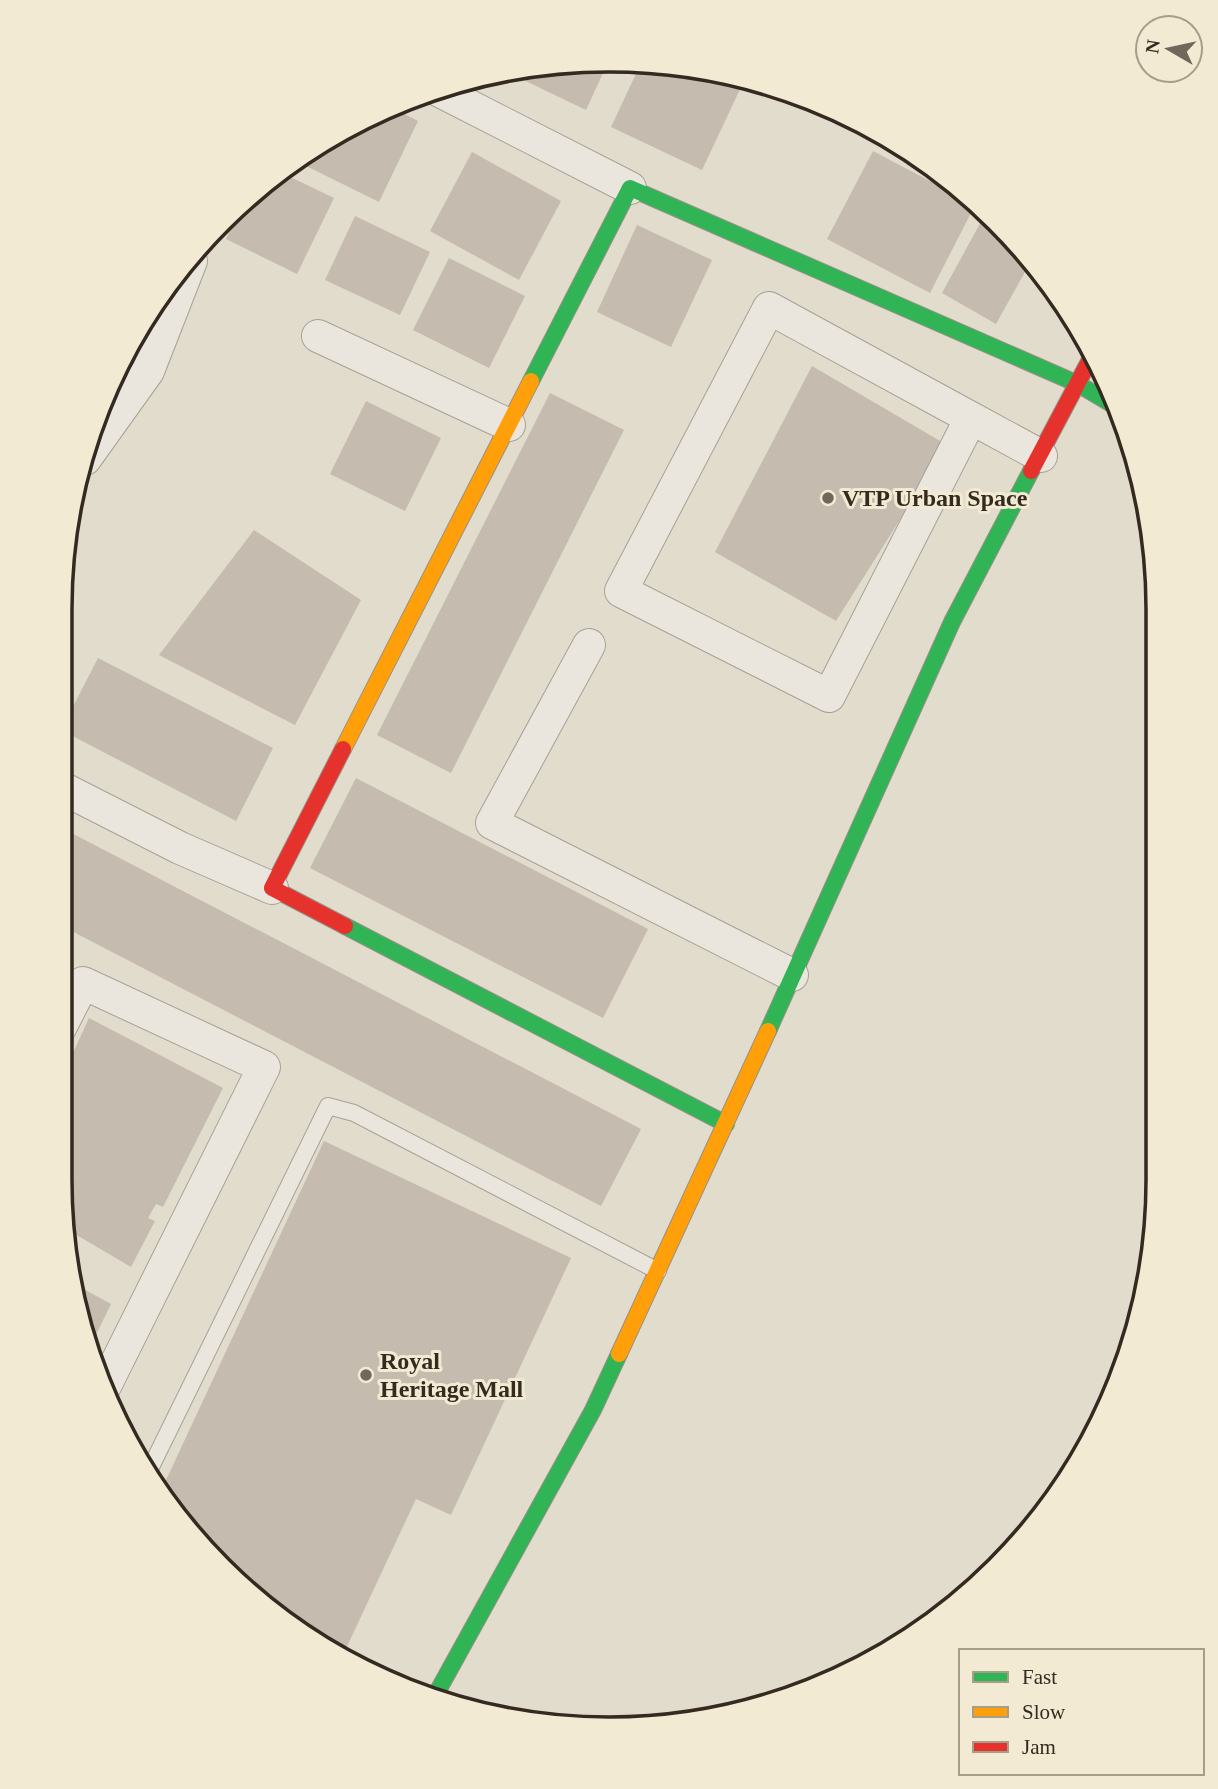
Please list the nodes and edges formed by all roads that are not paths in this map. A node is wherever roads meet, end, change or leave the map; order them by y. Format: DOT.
graph roads {
  1 [pos="450,96"];
  2 [pos="630,188"];
  3 [pos="183,283"];
  4 [pos="318,336"];
  5 [pos="1088,365"];
  6 [pos="1078,384"];
  7 [pos="1103,399"];
  8 [pos="971,418"];
  9 [pos="509,425"];
  10 [pos="99,438"];
  11 [pos="1041,456"];
  12 [pos="589,645"];
  13 [pos="72,793"];
  14 [pos="272,888"];
  15 [pos="792,975"];
  16 [pos="72,1005"];
  17 [pos="726,1124"];
  18 [pos="658,1271"];
  19 [pos="109,1377"];
  20 [pos="153,1463"];
  21 [pos="438,1690"];
  1 -- 2 [label="street"];
  2 -- 6 [label="street"];
  2 -- 9 [label="street"];
  3 -- 10 [label="street"];
  4 -- 9 [label="street"];
  5 -- 6 [label="street"];
  6 -- 7 [label="street"];
  6 -- 11 [label="street"];
  8 -- 8 [label="street"];
  8 -- 11 [label="street"];
  9 -- 14 [label="street"];
  11 -- 15 [label="street"];
  12 -- 15 [label="street"];
  13 -- 14 [label="street"];
  14 -- 17 [label="street"];
  15 -- 17 [label="street"];
  16 -- 19 [label="street"];
  17 -- 18 [label="street"];
  18 -- 20 [label="lane"];
  18 -- 21 [label="street"];
}
